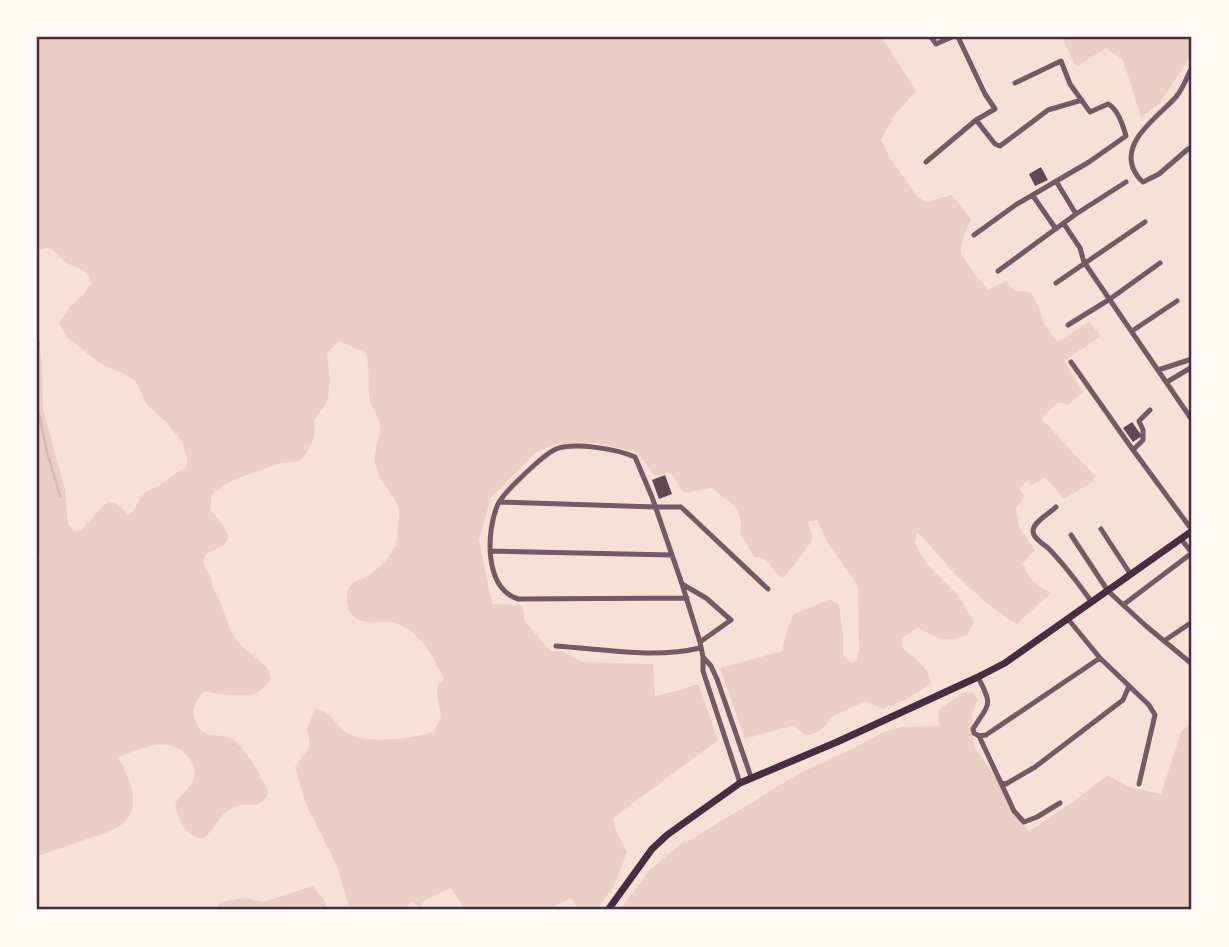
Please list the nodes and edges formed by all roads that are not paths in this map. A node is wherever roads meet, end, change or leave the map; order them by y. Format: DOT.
graph roads {
  1 [pos="931,37"];
  2 [pos="952,37"];
  3 [pos="958,37"];
  4 [pos="1192,67"];
  5 [pos="1015,83"];
  6 [pos="1082,100"];
  7 [pos="976,120"];
  8 [pos="1188,149"];
  9 [pos="926,162"];
  10 [pos="1056,181"];
  11 [pos="1126,182"];
  12 [pos="1033,196"];
  13 [pos="1076,214"];
  14 [pos="1145,222"];
  15 [pos="1064,224"];
  16 [pos="1056,229"];
  17 [pos="974,235"];
  18 [pos="1084,262"];
  19 [pos="1160,263"];
  20 [pos="998,271"];
  21 [pos="1056,283"];
  22 [pos="1110,299"];
  23 [pos="1177,301"];
  24 [pos="1068,325"];
  25 [pos="1132,331"];
  26 [pos="1189,360"];
  27 [pos="1071,362"];
  28 [pos="1191,367"];
  29 [pos="1158,370"];
  30 [pos="1167,382"];
  31 [pos="1150,410"];
  32 [pos="1190,412"];
  33 [pos="1192,420"];
  34 [pos="1133,450"];
  35 [pos="499,502"];
  36 [pos="1056,507"];
  37 [pos="656,508"];
  38 [pos="1101,528"];
  39 [pos="1192,531"];
  40 [pos="1071,536"];
  41 [pos="1181,539"];
  42 [pos="490,551"];
  43 [pos="1192,553"];
  44 [pos="672,555"];
  45 [pos="1130,575"];
  46 [pos="682,584"];
  47 [pos="768,589"];
  48 [pos="1108,591"];
  49 [pos="687,598"];
  50 [pos="1091,601"];
  51 [pos="1123,605"];
  52 [pos="1068,619"];
  53 [pos="1192,622"];
  54 [pos="1164,641"];
  55 [pos="700,645"];
  56 [pos="556,646"];
  57 [pos="704,657"];
  58 [pos="1100,658"];
  59 [pos="1192,664"];
  60 [pos="978,677"];
  61 [pos="1129,686"];
  62 [pos="724,699"];
  63 [pos="713,703"];
  64 [pos="979,736"];
  65 [pos="751,777"];
  66 [pos="740,783"];
  67 [pos="1001,783"];
  68 [pos="1139,784"];
  69 [pos="1060,803"];
  70 [pos="608,910"];
  1 -- 2 [label="street"];
  3 -- 7 [label="street"];
  4 -- 8 [label="street"];
  5 -- 6 [label="street"];
  6 -- 7 [label="street"];
  6 -- 10 [label="street"];
  7 -- 9 [label="street"];
  10 -- 12 [label="street"];
  10 -- 13 [label="street"];
  11 -- 13 [label="street"];
  12 -- 16 [label="street"];
  12 -- 17 [label="street"];
  13 -- 15 [label="street"];
  14 -- 18 [label="street"];
  15 -- 16 [label="street"];
  15 -- 18 [label="street"];
  16 -- 20 [label="street"];
  18 -- 21 [label="street"];
  18 -- 22 [label="street"];
  19 -- 22 [label="street"];
  22 -- 24 [label="street"];
  22 -- 25 [label="street"];
  23 -- 25 [label="street"];
  25 -- 29 [label="street"];
  26 -- 28 [label="street"];
  26 -- 29 [label="street"];
  27 -- 34 [label="street"];
  28 -- 30 [label="street"];
  29 -- 30 [label="street"];
  30 -- 32 [label="street"];
  31 -- 34 [label="street"];
  32 -- 33 [label="street"];
  34 -- 39 [label="street"];
  35 -- 37 [label="street"];
  35 -- 37 [label="street"];
  35 -- 42 [label="street"];
  36 -- 50 [label="street"];
  37 -- 44 [label="street"];
  37 -- 47 [label="street"];
  38 -- 45 [label="street"];
  39 -- 41 [label="main road"];
  40 -- 48 [label="street"];
  41 -- 43 [label="street"];
  41 -- 45 [label="main road"];
  42 -- 44 [label="street"];
  42 -- 49 [label="street"];
  43 -- 51 [label="street"];
  44 -- 46 [label="street"];
  45 -- 48 [label="main road"];
  46 -- 49 [label="street"];
  46 -- 55 [label="street"];
  48 -- 50 [label="main road"];
  48 -- 51 [label="street"];
  49 -- 55 [label="street"];
  50 -- 52 [label="main road"];
  51 -- 54 [label="street"];
  52 -- 58 [label="street"];
  52 -- 60 [label="main road"];
  53 -- 54 [label="street"];
  54 -- 59 [label="street"];
  55 -- 56 [label="street"];
  55 -- 57 [label="street"];
  57 -- 62 [label="street"];
  57 -- 63 [label="street"];
  58 -- 61 [label="street"];
  58 -- 64 [label="street"];
  60 -- 64 [label="street"];
  60 -- 65 [label="main road"];
  61 -- 67 [label="street"];
  61 -- 68 [label="street"];
  62 -- 63 [label="street"];
  62 -- 65 [label="street"];
  63 -- 66 [label="street"];
  64 -- 67 [label="street"];
  65 -- 66 [label="main road"];
  66 -- 70 [label="main road"];
  67 -- 69 [label="street"];
}
